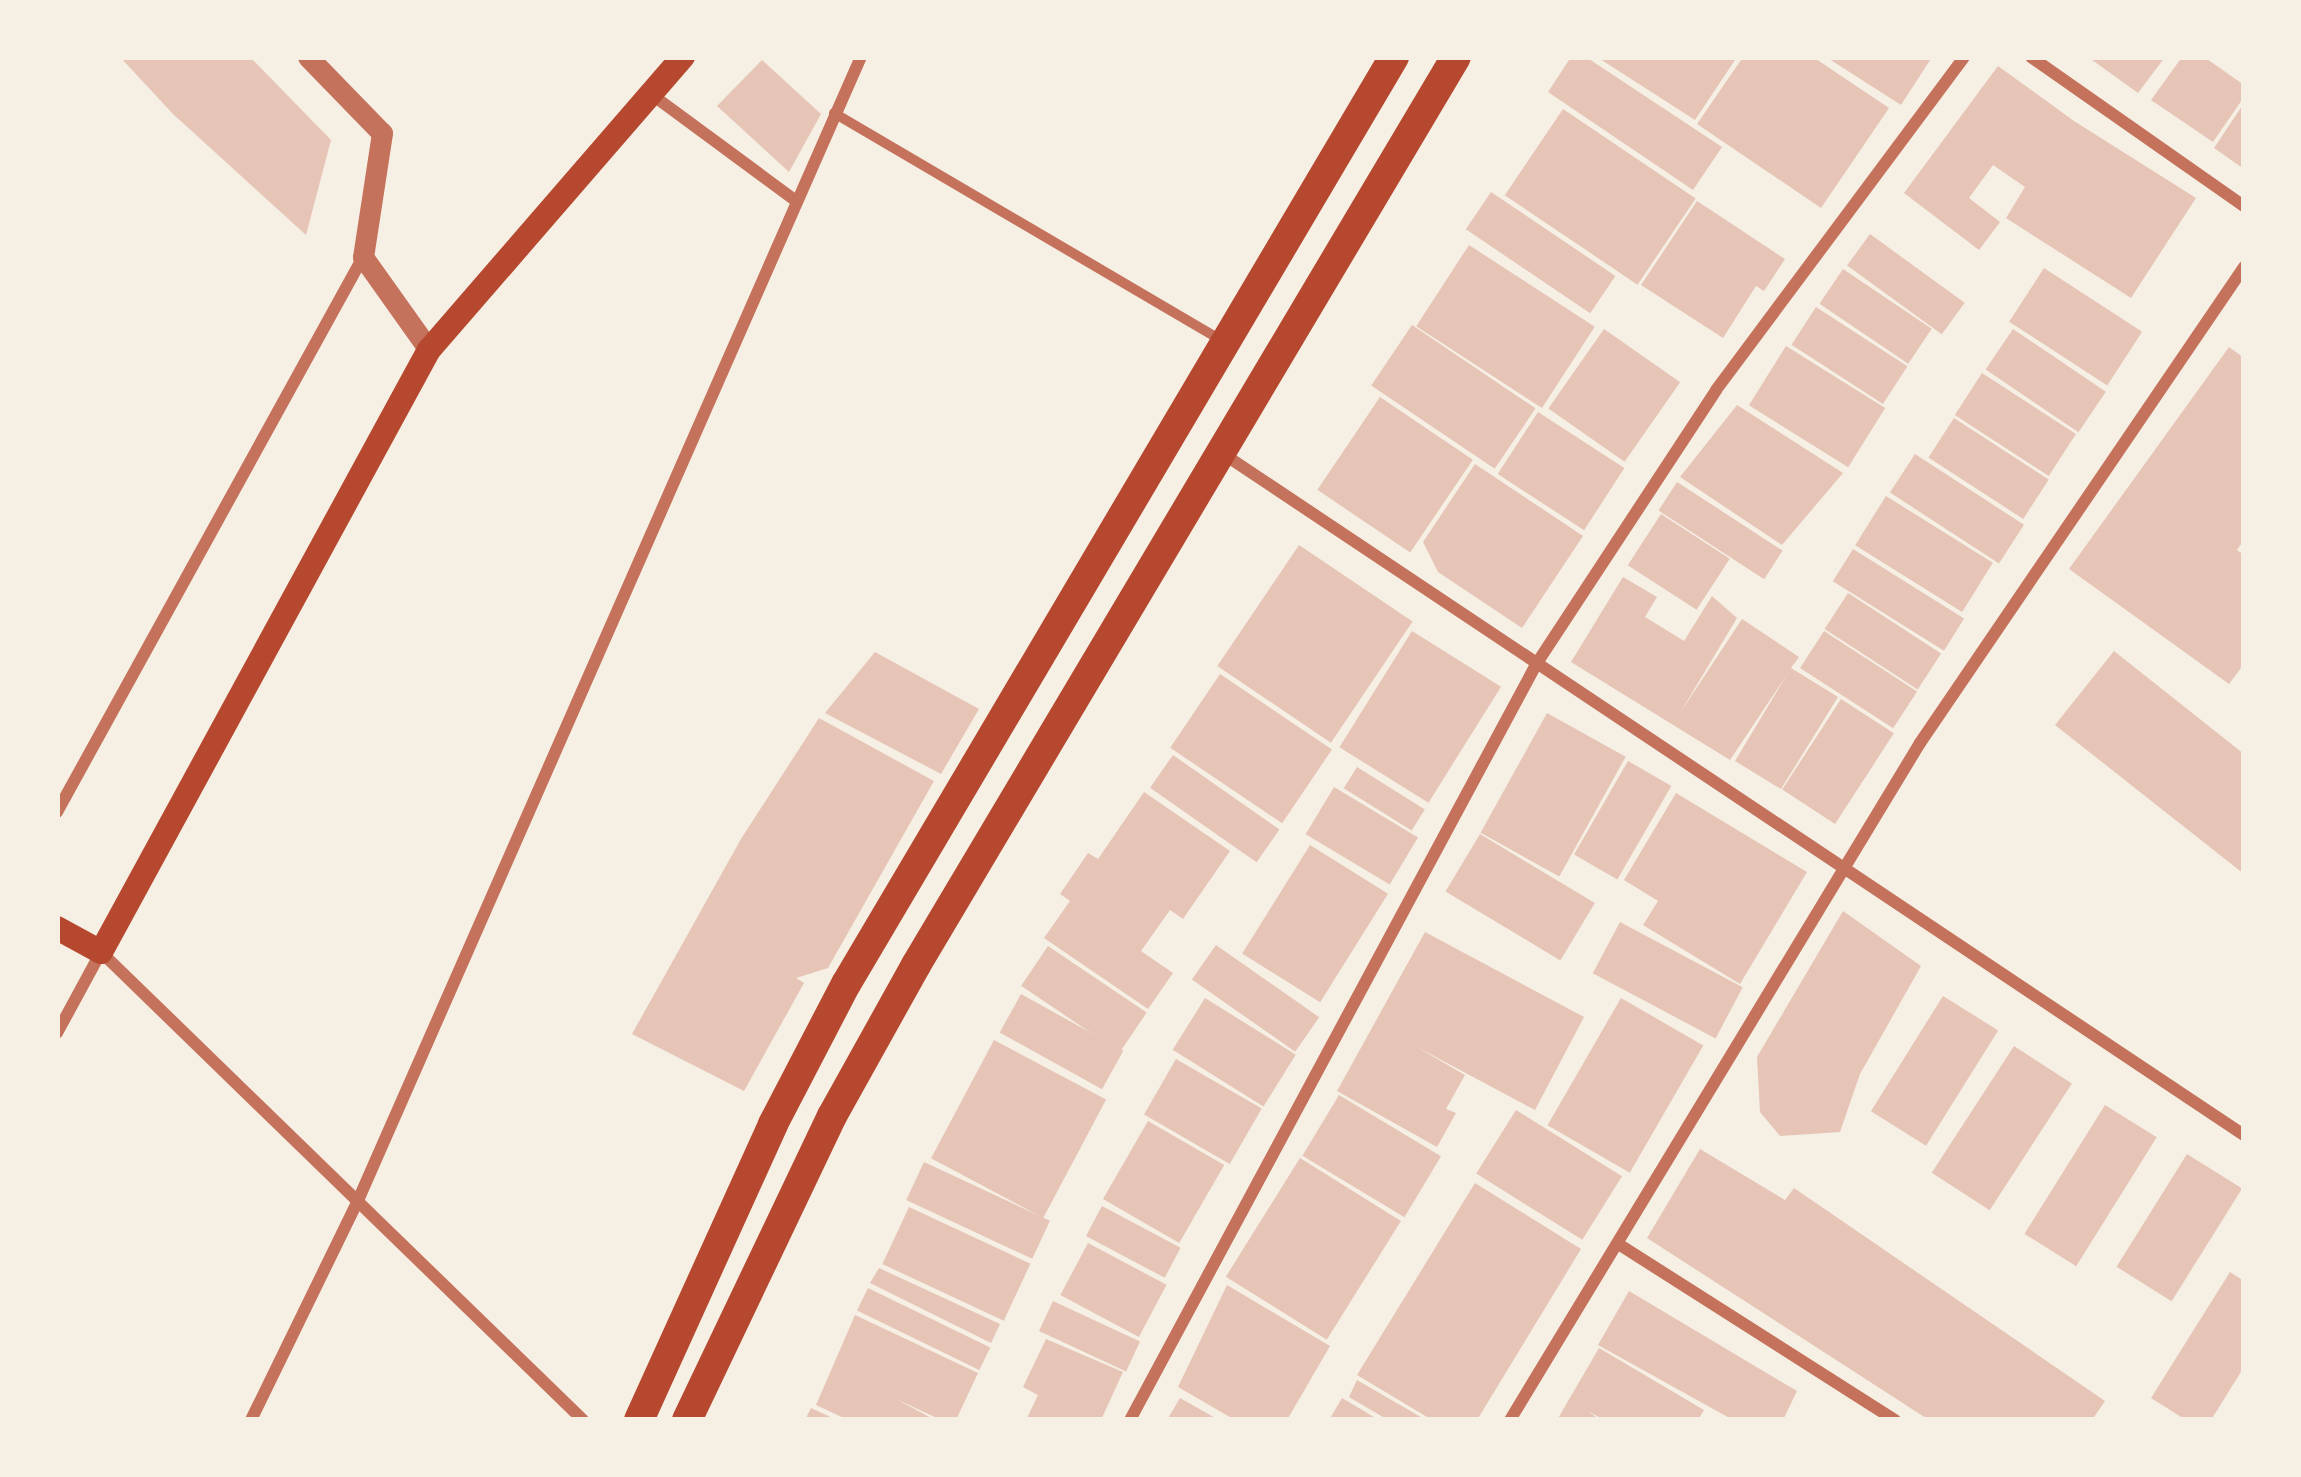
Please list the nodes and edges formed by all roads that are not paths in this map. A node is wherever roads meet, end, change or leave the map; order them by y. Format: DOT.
graph roads {
  1 [pos="308,57"];
  2 [pos="683,57"];
  3 [pos="861,57"];
  4 [pos="1394,57"];
  5 [pos="1456,57"];
  6 [pos="1964,57"];
  7 [pos="2031,57"];
  8 [pos="651,94"];
  9 [pos="834,113"];
  10 [pos="795,200"];
  11 [pos="2244,206"];
  12 [pos="363,257"];
  13 [pos="2244,267"];
  14 [pos="1224,342"];
  15 [pos="429,350"];
  16 [pos="1219,450"];
  17 [pos="1537,663"];
  18 [pos="57,812"];
  19 [pos="1845,868"];
  20 [pos="57,928"];
  21 [pos="101,952"];
  22 [pos="57,1033"];
  23 [pos="2244,1135"];
  24 [pos="356,1205"];
  25 [pos="1620,1245"];
  26 [pos="251,1420"];
  27 [pos="583,1420"];
  28 [pos="639,1420"];
  29 [pos="687,1420"];
  30 [pos="1130,1420"];
  31 [pos="1510,1420"];
  32 [pos="1895,1420"];
  1 -- 12 [label="street"];
  2 -- 8 [label="main road"];
  3 -- 9 [label="street"];
  4 -- 14 [label="main road"];
  5 -- 16 [label="main road"];
  6 -- 17 [label="street"];
  7 -- 11 [label="street"];
  8 -- 10 [label="street"];
  8 -- 15 [label="main road"];
  9 -- 10 [label="street"];
  9 -- 14 [label="street"];
  10 -- 24 [label="street"];
  12 -- 15 [label="street"];
  12 -- 18 [label="street"];
  13 -- 19 [label="street"];
  14 -- 28 [label="main road"];
  15 -- 21 [label="main road"];
  16 -- 17 [label="street"];
  16 -- 29 [label="main road"];
  17 -- 19 [label="street"];
  17 -- 30 [label="street"];
  19 -- 23 [label="street"];
  19 -- 25 [label="street"];
  20 -- 21 [label="main road"];
  21 -- 22 [label="street"];
  21 -- 24 [label="street"];
  24 -- 26 [label="street"];
  24 -- 27 [label="street"];
  25 -- 31 [label="street"];
  25 -- 32 [label="street"];
}
